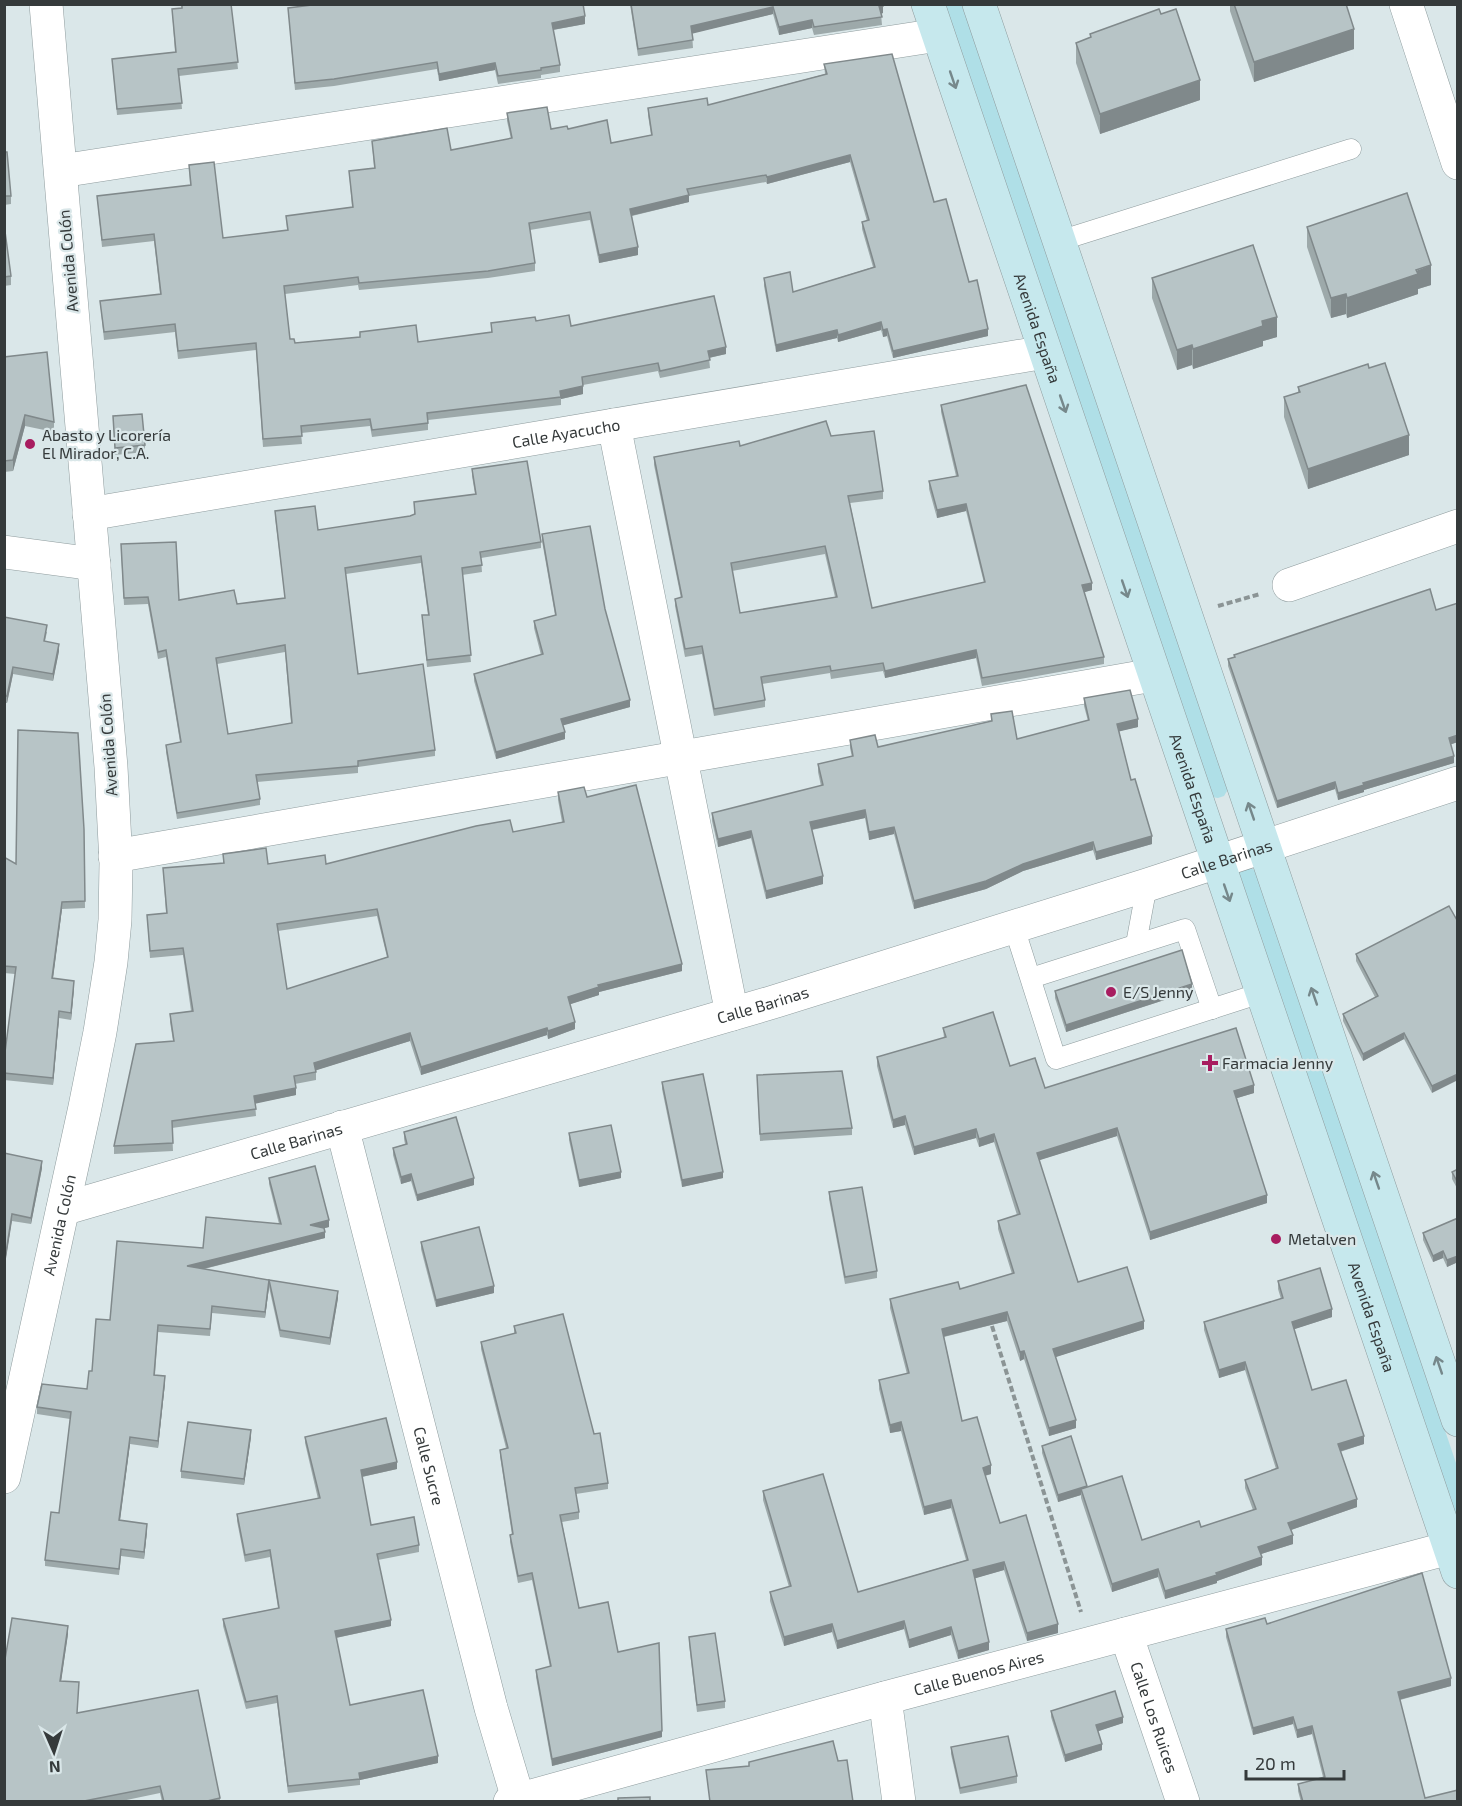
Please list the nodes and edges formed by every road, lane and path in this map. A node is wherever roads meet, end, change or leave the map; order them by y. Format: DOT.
graph roads {
  1 [pos="46,4"];
  2 [pos="928,4"];
  3 [pos="979,4"];
  4 [pos="1406,4"];
  5 [pos="938,35"];
  6 [pos="1351,149"];
  7 [pos="1458,163"];
  8 [pos="61,171"];
  9 [pos="1059,241"];
  10 [pos="1045,352"];
  11 [pos="614,425"];
  12 [pos="89,514"];
  13 [pos="1458,526"];
  14 [pos="4,552"];
  15 [pos="94,564"];
  16 [pos="1289,585"];
  17 [pos="1185,616"];
  18 [pos="1153,675"];
  19 [pos="680,757"];
  20 [pos="1458,783"];
  21 [pos="1263,847"];
  22 [pos="115,856"];
  23 [pos="1217,862"];
  24 [pos="1147,885"];
  25 [pos="1014,927"];
  26 [pos="1136,944"];
  27 [pos="1031,978"];
  28 [pos="1261,993"];
  29 [pos="1212,1009"];
  30 [pos="732,1014"];
  31 [pos="342,1127"];
  32 [pos="63,1209"];
  33 [pos="992,1326"];
  34 [pos="1458,1420"];
  35 [pos="4,1477"];
  36 [pos="1454,1560"];
  37 [pos="1126,1634"];
  38 [pos="1091,1643"];
  39 [pos="885,1698"];
  40 [pos="516,1801"];
  41 [pos="899,1802"];
  42 [pos="1183,1802"];
  1 -- 8 [label="street, Avenida Colón"];
  2 -- 5 [label="main road, Avenida España"];
  3 -- 9 [label="main road"];
  4 -- 7 [label="street"];
  5 -- 8 [label="street"];
  5 -- 10 [label="main road, Avenida España, one-way"];
  6 -- 9 [label="lane"];
  8 -- 12 [label="street, Avenida Colón"];
  9 -- 17 [label="main road"];
  10 -- 11 [label="street, Calle Ayacucho"];
  10 -- 18 [label="main road, Avenida España, one-way"];
  11 -- 12 [label="street, Calle Ayacucho"];
  11 -- 19 [label="street"];
  12 -- 15 [label="street, Avenida Colón"];
  13 -- 16 [label="street"];
  14 -- 15 [label="street"];
  15 -- 22 [label="street, Avenida Colón"];
  16 -- 17 [label="path"];
  21 -- 17 [label="main road, one-way"];
  18 -- 19 [label="street"];
  18 -- 23 [label="main road, Avenida España"];
  19 -- 22 [label="street"];
  19 -- 30 [label="street"];
  20 -- 21 [label="street, Calle Barinas"];
  21 -- 23 [label="street, Calle Barinas"];
  34 -- 21 [label="main road, one-way"];
  22 -- 32 [label="street, Avenida Colón"];
  23 -- 24 [label="street, Calle Barinas"];
  23 -- 28 [label="main road, Avenida España, one-way"];
  24 -- 25 [label="street, Calle Barinas"];
  24 -- 26 [label="lane"];
  25 -- 27 [label="lane"];
  25 -- 30 [label="street, Calle Barinas"];
  26 -- 27 [label="lane"];
  26 -- 29 [label="lane"];
  27 -- 29 [label="lane"];
  28 -- 29 [label="lane"];
  28 -- 36 [label="main road, Avenida España"];
  30 -- 31 [label="street, Calle Barinas"];
  31 -- 32 [label="street, Calle Barinas"];
  31 -- 40 [label="street, Calle Sucre"];
  32 -- 35 [label="street, Avenida Colón"];
  33 -- 38 [label="path"];
  36 -- 37 [label="street, Calle Buenos Aires"];
  37 -- 38 [label="street, Calle Buenos Aires"];
  37 -- 42 [label="street, Calle Los Ruices"];
  38 -- 39 [label="street, Calle Buenos Aires"];
  39 -- 40 [label="street, Calle Buenos Aires"];
  39 -- 41 [label="street"];
}
